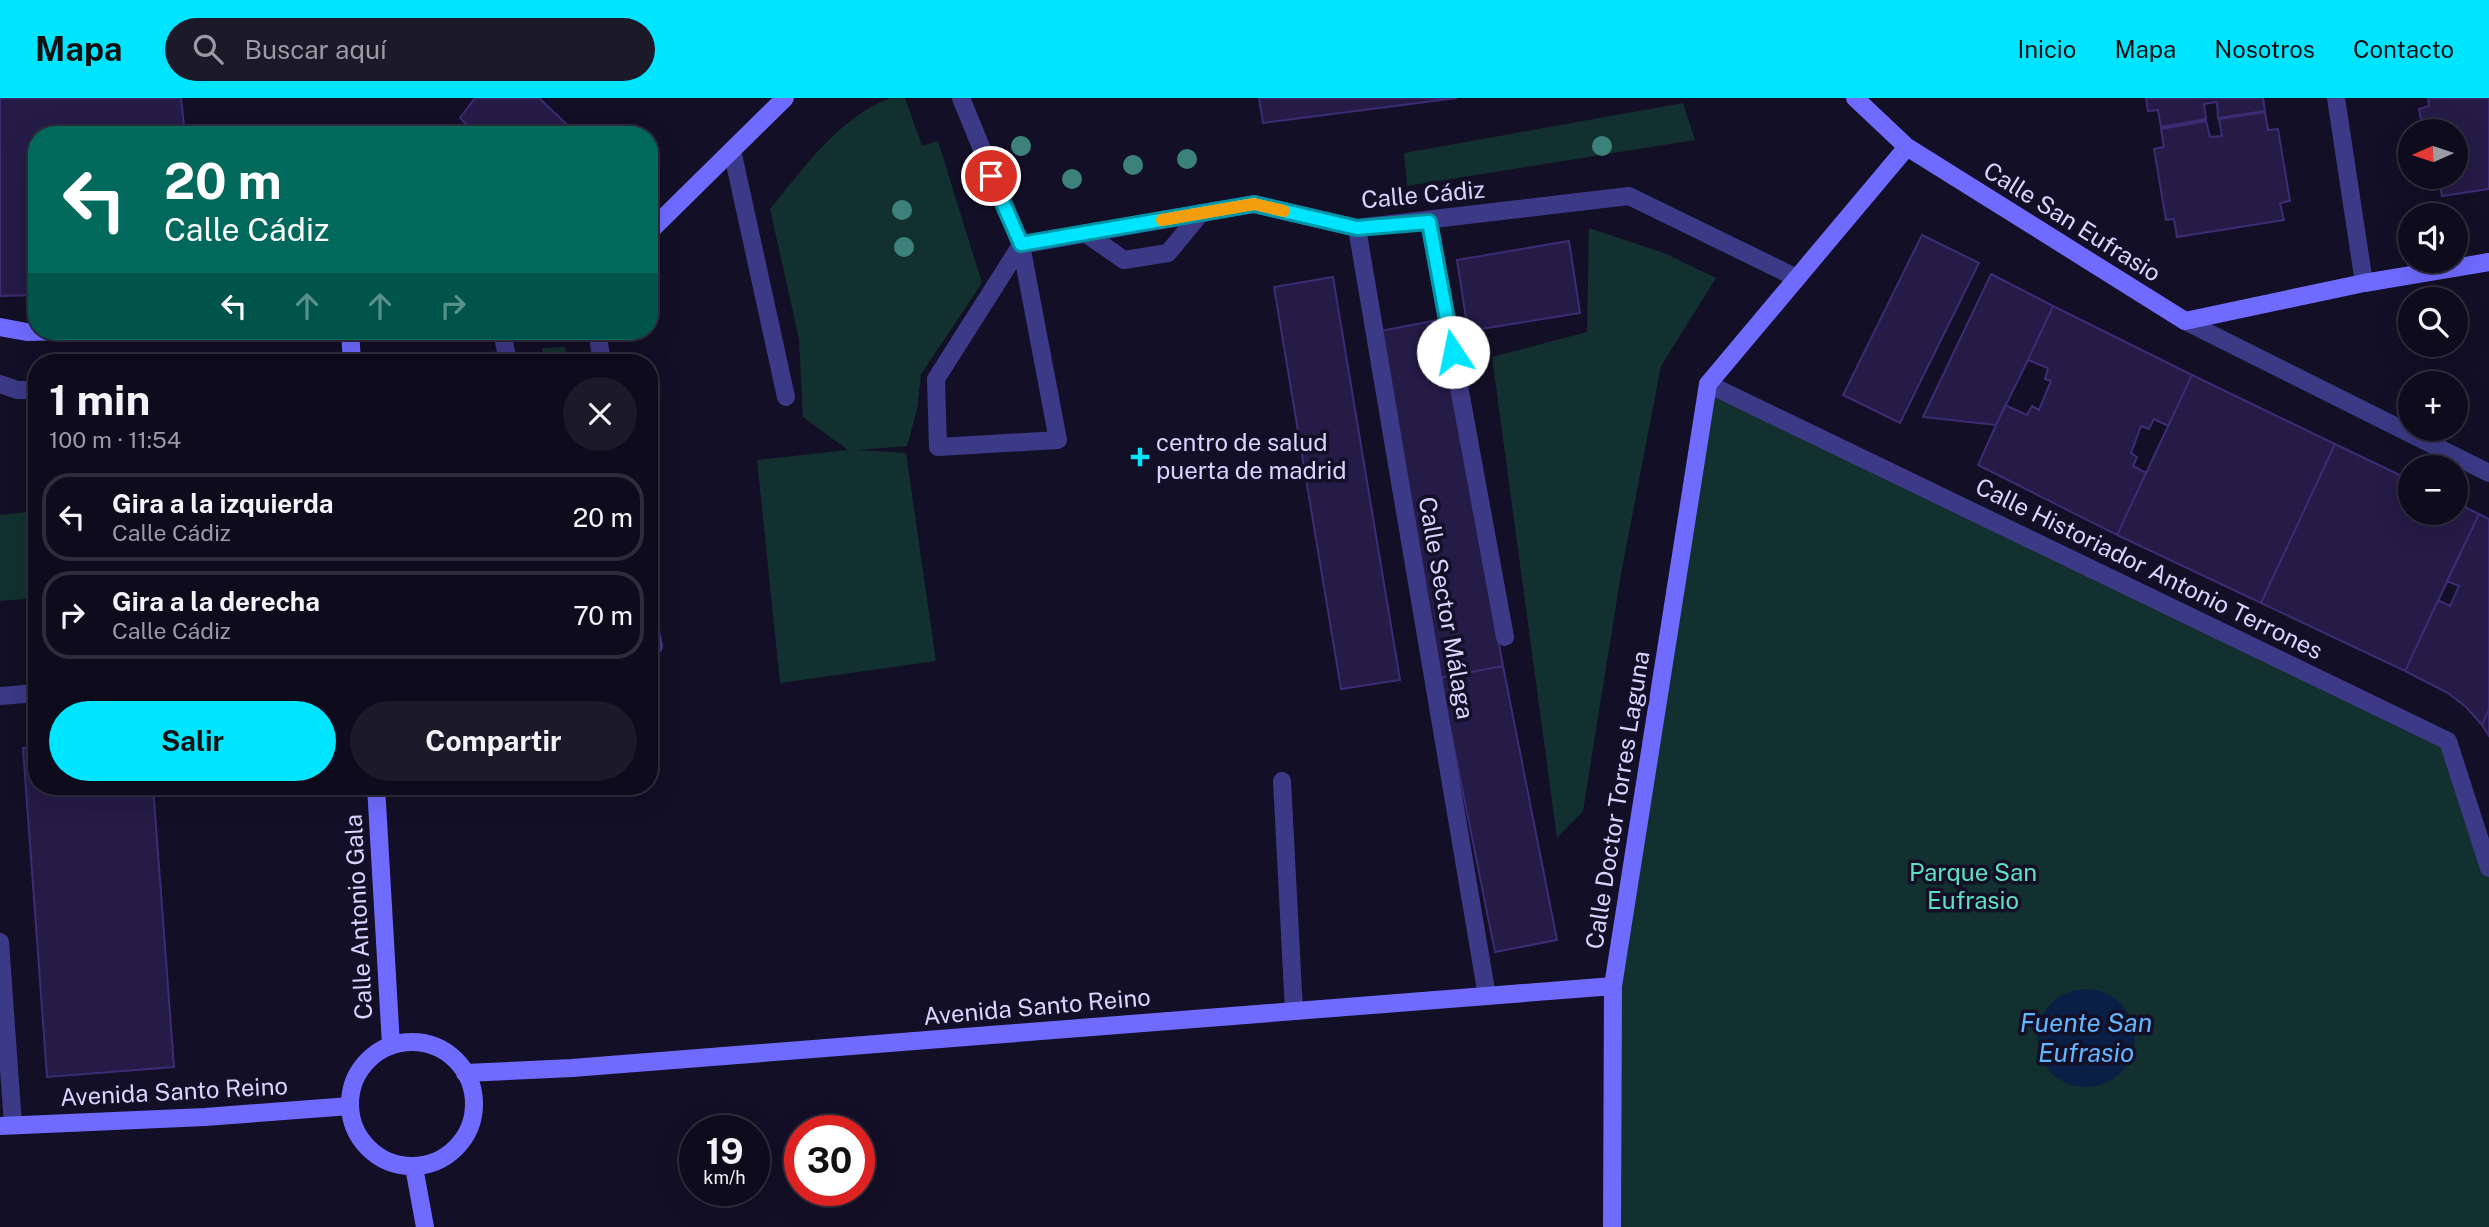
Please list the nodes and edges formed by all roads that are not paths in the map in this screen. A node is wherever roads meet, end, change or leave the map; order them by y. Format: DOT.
graph roads {
  1 [pos="785,98"];
  2 [pos="1855,98"];
  3 [pos="2336,98"];
  4 [pos="957,101"];
  5 [pos="1907,148"];
  6 [pos="732,150"];
  7 [pos="1201,213"];
  8 [pos="1429,222"];
  9 [pos="658,223"];
  10 [pos="1357,228"];
  11 [pos="1085,233"];
  12 [pos="1021,244"];
  13 [pos="2489,261"];
  14 [pos="1797,278"];
  15 [pos="2364,283"];
  16 [pos="2185,321"];
  17 [pos="0,327"];
  18 [pos="28,332"];
  19 [pos="0,384"];
  20 [pos="1708,384"];
  21 [pos="28,390"];
  22 [pos="786,397"];
  23 [pos="2489,473"];
  24 [pos="1505,637"];
  25 [pos="28,694"];
  26 [pos="0,696"];
  27 [pos="1282,781"];
  28 [pos="377,795"];
  29 [pos="2489,868"];
  30 [pos="0,942"];
  31 [pos="1613,986"];
  32 [pos="1488,996"];
  33 [pos="1294,1011"];
  34 [pos="391,1045"];
  35 [pos="465,1073"];
  36 [pos="350,1106"];
  37 [pos="6,1126"];
  38 [pos="414,1167"];
  39 [pos="425,1227"];
  40 [pos="1612,1227"];
  1 -- 6 [label="street"];
  2 -- 5 [label="street, Calle San Eufrasio"];
  3 -- 15 [label="street"];
  4 -- 12 [label="street"];
  5 -- 14 [label="street"];
  5 -- 16 [label="street, Calle San Eufrasio"];
  6 -- 9 [label="street"];
  6 -- 22 [label="street"];
  7 -- 10 [label="street, Calle Cádiz"];
  7 -- 11 [label="street, Calle Cádiz"];
  7 -- 11 [label="street"];
  8 -- 10 [label="street, Calle Cádiz"];
  8 -- 14 [label="street, Calle Cádiz"];
  8 -- 24 [label="street"];
  10 -- 32 [label="street, Calle Sector Málaga"];
  11 -- 12 [label="street, Calle Cádiz"];
  12 -- 12 [label="street"];
  13 -- 15 [label="street"];
  14 -- 20 [label="street"];
  15 -- 16 [label="street"];
  16 -- 23 [label="street, Calle San Eufrasio"];
  17 -- 18 [label="street"];
  19 -- 21 [label="street"];
  20 -- 29 [label="street, Calle Historiador Antonio Terrones"];
  20 -- 31 [label="street, Calle Doctor Torres Laguna"];
  25 -- 26 [label="street"];
  27 -- 33 [label="street"];
  28 -- 34 [label="street, Calle Antonio Gala"];
  30 -- 37 [label="street"];
  31 -- 32 [label="street, Avenida Santo Reino"];
  31 -- 40 [label="street, Calle Doctor Torres Laguna"];
  32 -- 33 [label="street, Avenida Santo Reino"];
  33 -- 35 [label="street, Avenida Santo Reino"];
  34 -- 35 [label="street"];
  34 -- 36 [label="street"];
  35 -- 38 [label="street"];
  36 -- 37 [label="street, Avenida Santo Reino"];
  36 -- 38 [label="street"];
  38 -- 39 [label="street"];
}
